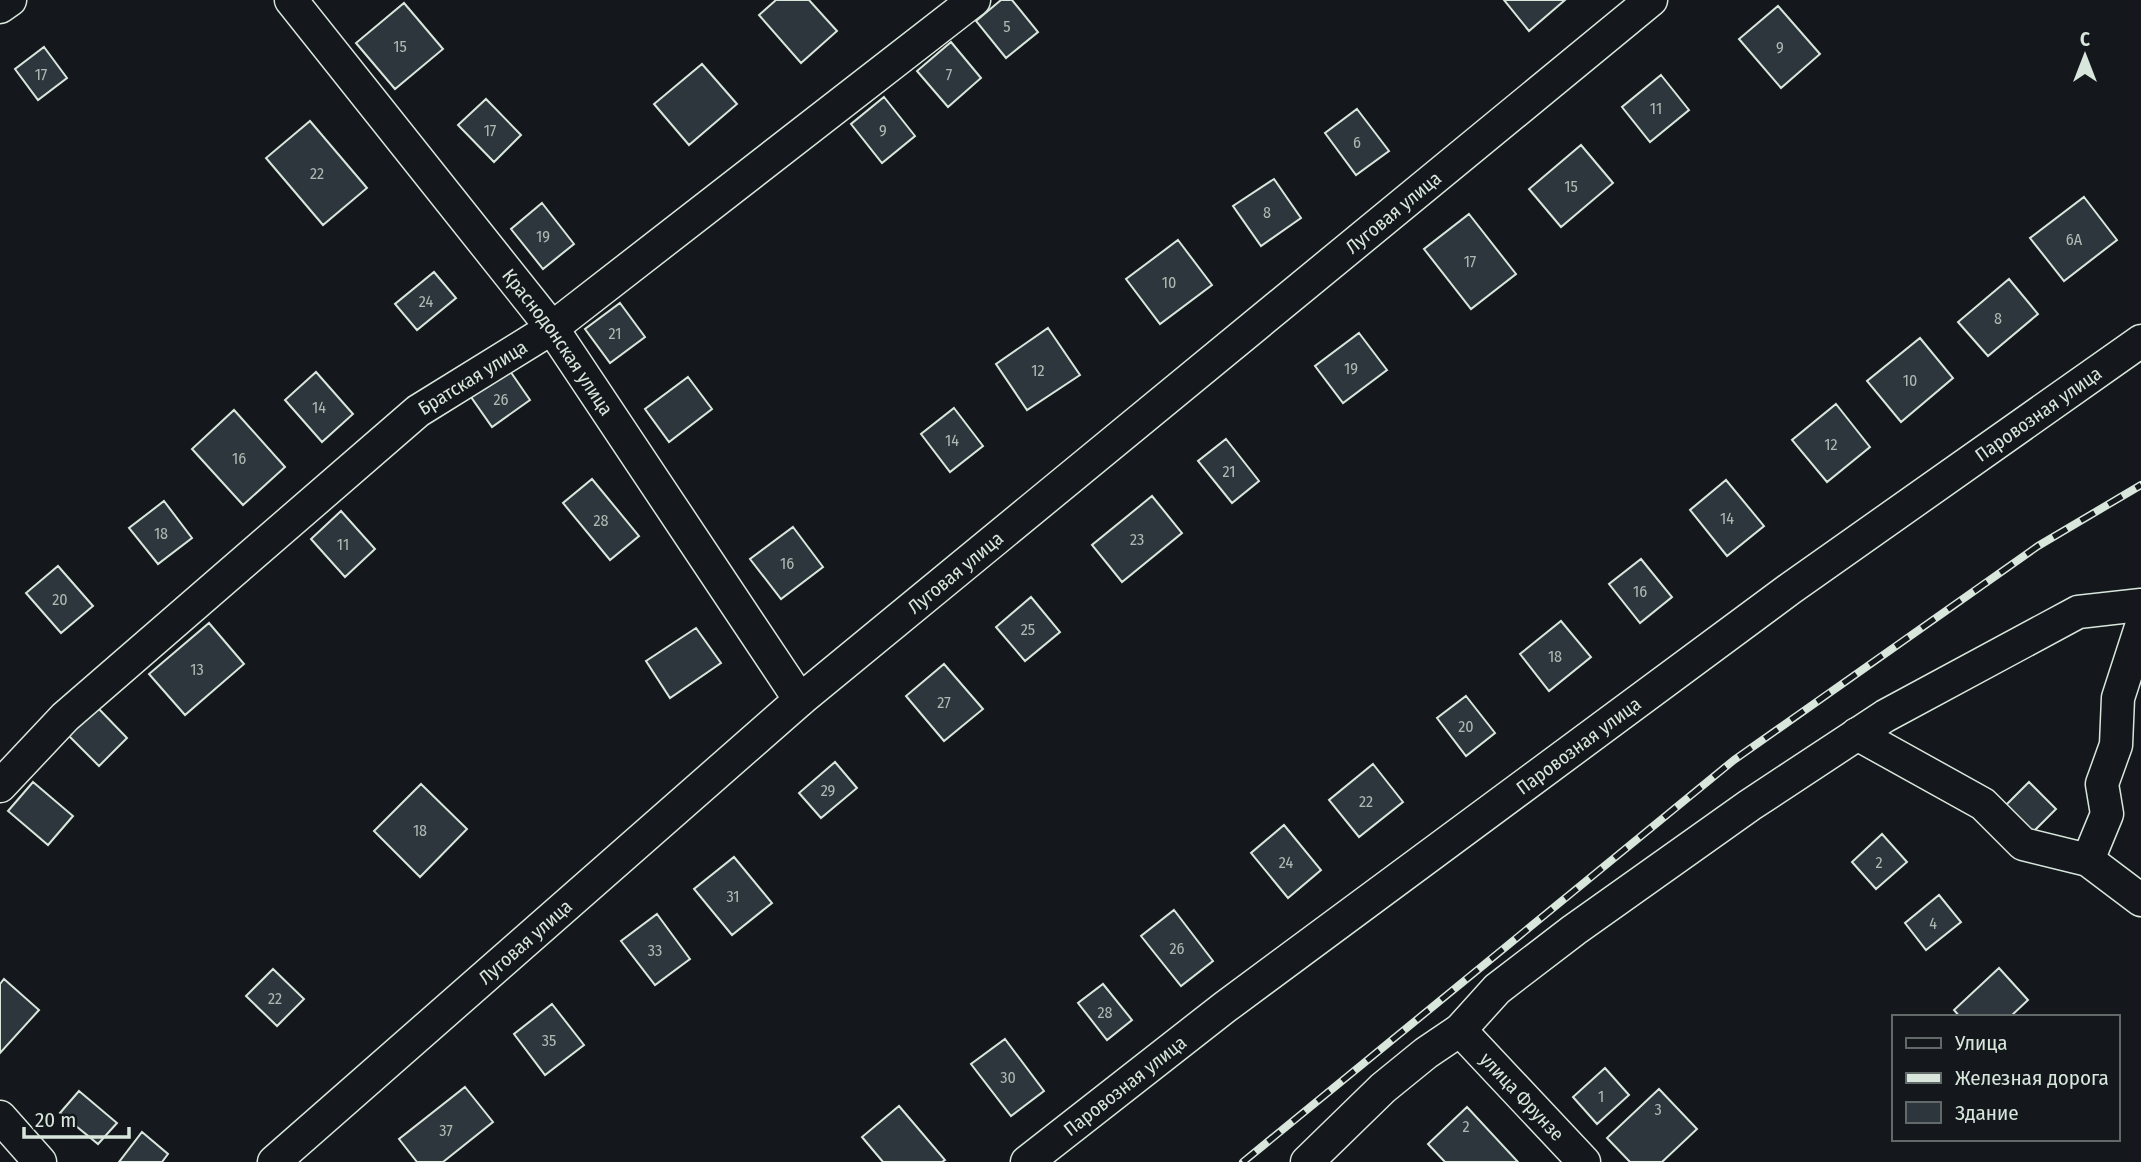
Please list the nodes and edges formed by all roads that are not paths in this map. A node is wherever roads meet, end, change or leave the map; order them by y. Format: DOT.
graph roads {
  1 [pos="10,0"];
  2 [pos="291,0"];
  3 [pos="974,0"];
  4 [pos="1651,0"];
  5 [pos="0,7"];
  6 [pos="552,328"];
  7 [pos="2141,341"];
  8 [pos="2141,605"];
  9 [pos="2141,627"];
  10 [pos="800,700"];
  11 [pos="1857,734"];
  12 [pos="0,786"];
  13 [pos="2088,860"];
  14 [pos="2141,900"];
  15 [pos="1460,1030"];
  16 [pos="0,1117"];
  17 [pos="40,1162"];
  18 [pos="274,1162"];
  19 [pos="1027,1162"];
  20 [pos="1307,1162"];
  21 [pos="1584,1162"];
  1 -- 5 [label="street"];
  2 -- 6 [label="street, Краснодонская улица"];
  3 -- 6 [label="street, Братская улица"];
  4 -- 10 [label="street, Луговая улица"];
  6 -- 10 [label="street, Краснодонская улица"];
  6 -- 12 [label="street, Братская улица"];
  7 -- 19 [label="street, Паровозная улица"];
  8 -- 11 [label="street"];
  9 -- 13 [label="street"];
  10 -- 18 [label="street, Луговая улица"];
  11 -- 13 [label="street"];
  11 -- 15 [label="street"];
  13 -- 14 [label="street"];
  15 -- 20 [label="street"];
  15 -- 21 [label="street, улица Фрунзе"];
  16 -- 17 [label="street"];
}
